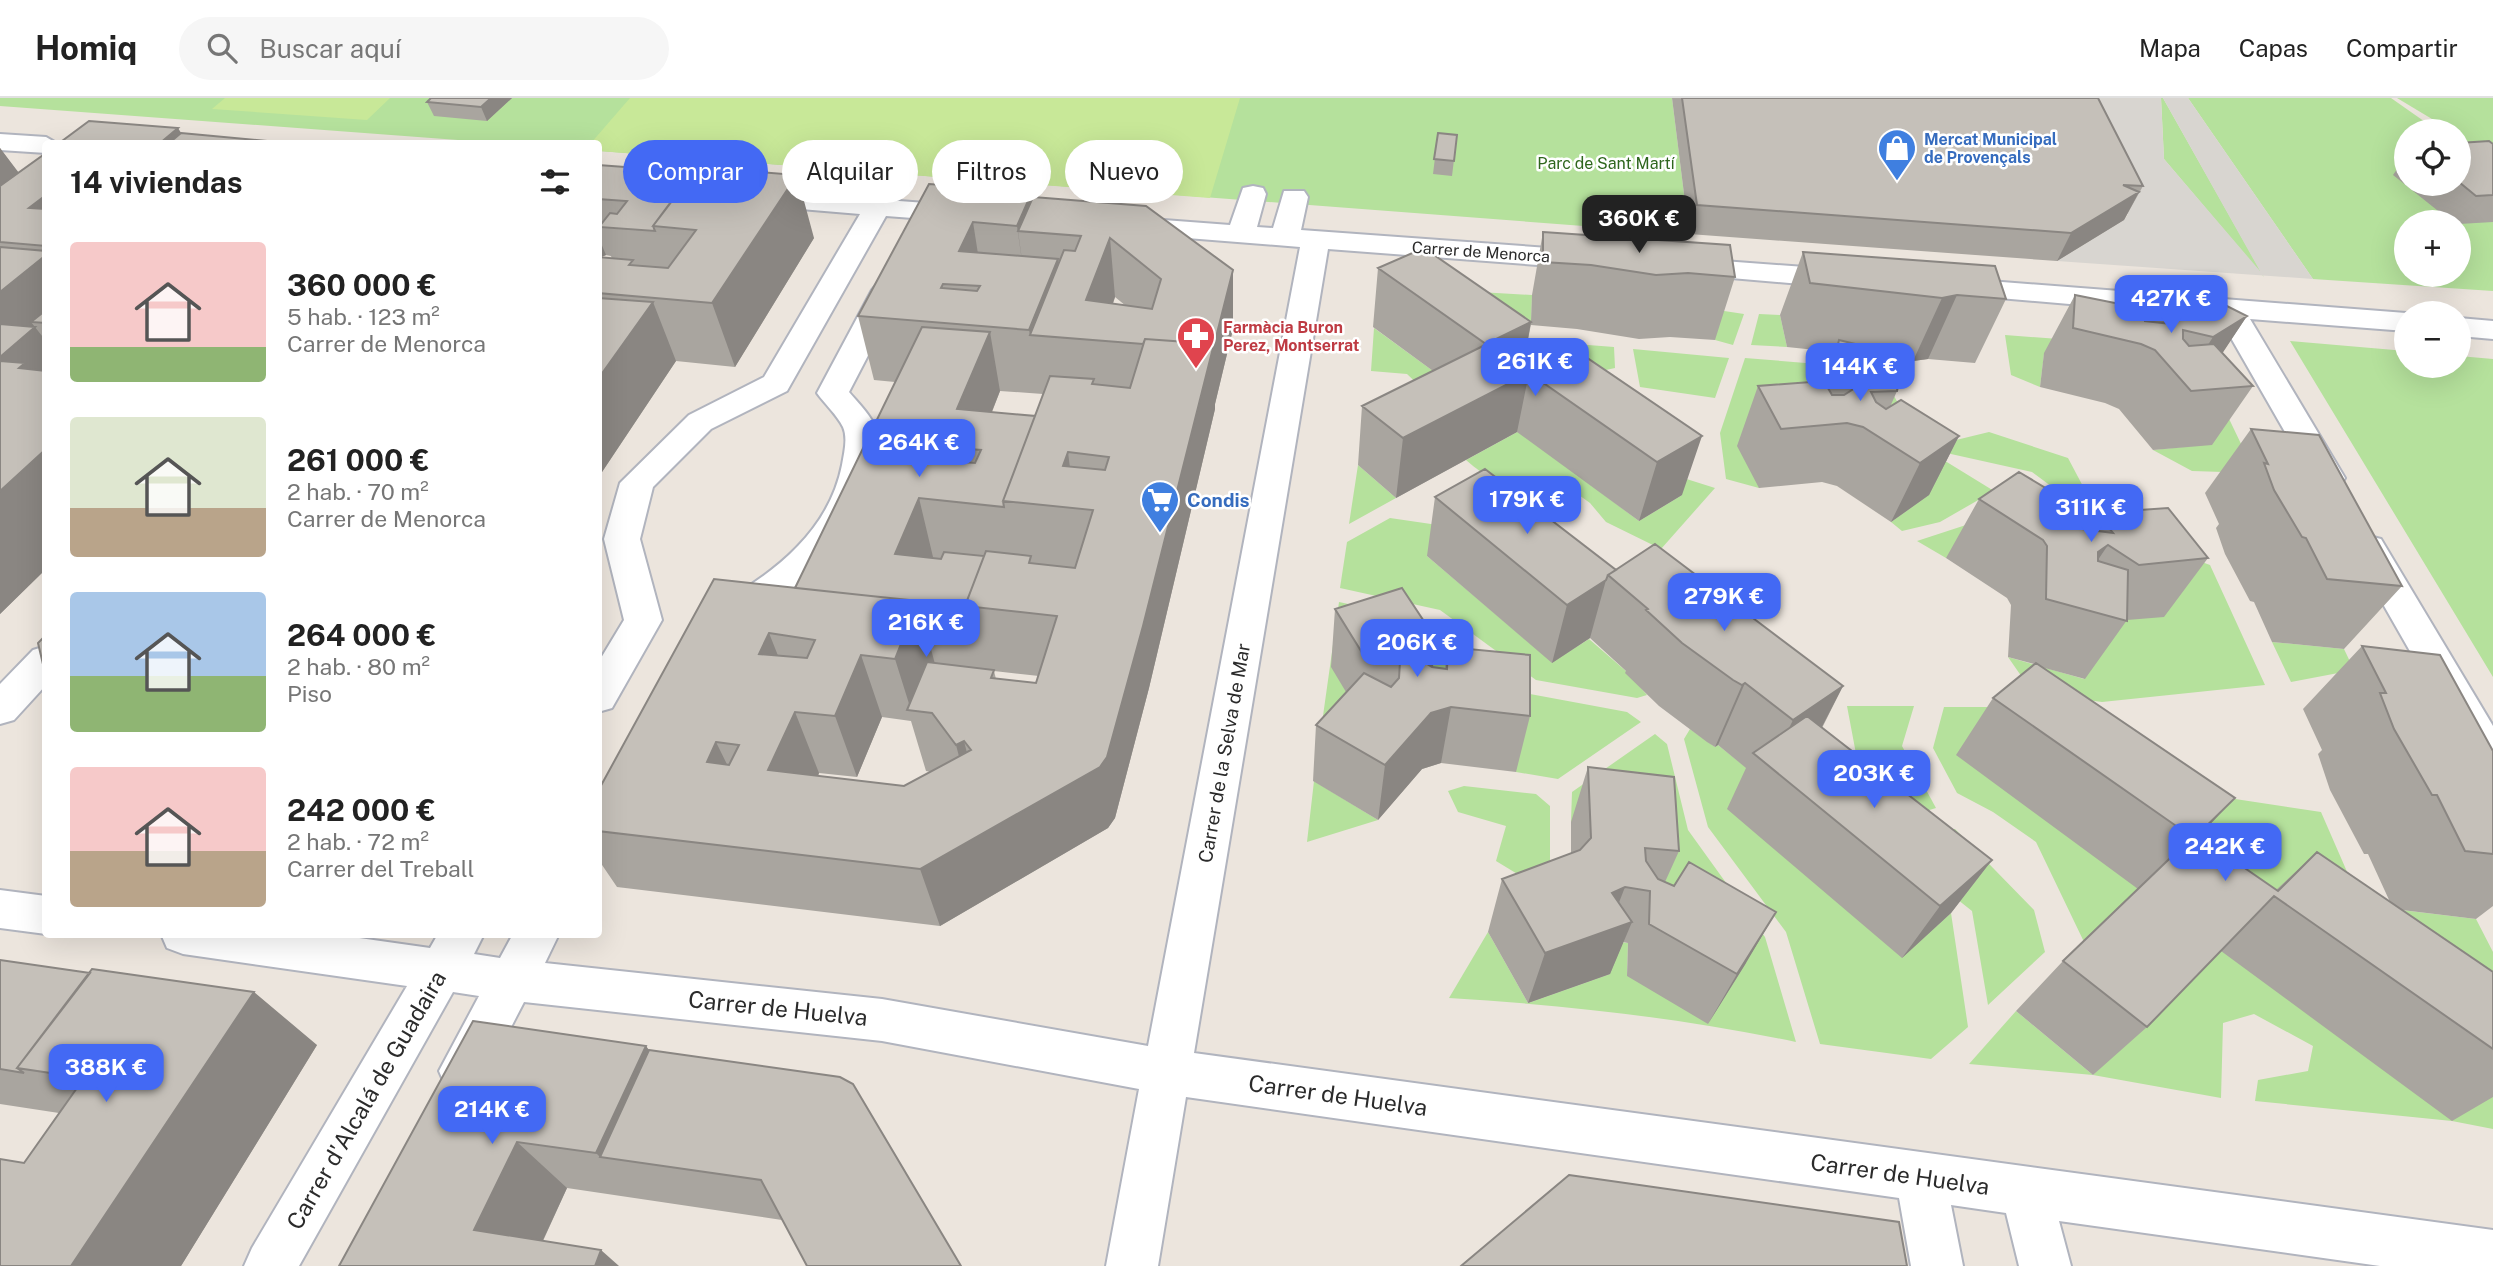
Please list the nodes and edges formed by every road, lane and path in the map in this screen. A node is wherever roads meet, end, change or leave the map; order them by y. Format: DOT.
graph roads {
  1 [pos="0,142"];
  2 [pos="42,145"];
  3 [pos="1253,194"];
  4 [pos="1294,197"];
  5 [pos="768,199"];
  6 [pos="878,207"];
  7 [pos="929,211"];
  8 [pos="991,216"];
  9 [pos="1619,222"];
  10 [pos="1095,223"];
  11 [pos="1241,234"];
  12 [pos="1300,239"];
  13 [pos="1625,263"];
  14 [pos="1877,282"];
  15 [pos="1918,285"];
  16 [pos="2229,308"];
  17 [pos="2394,321"];
  18 [pos="2471,328"];
  19 [pos="2493,330"];
  20 [pos="700,630"];
  21 [pos="42,664"];
  22 [pos="602,690"];
  23 [pos="0,709"];
  24 [pos="2493,761"];
  25 [pos="0,909"];
  26 [pos="42,914"];
  27 [pos="243,938"];
  28 [pos="535,938"];
  29 [pos="452,952"];
  30 [pos="513,980"];
  31 [pos="1167,1072"];
  32 [pos="442,1110"];
  33 [pos="1920,1176"];
  34 [pos="2026,1192"];
  35 [pos="2493,1256"];
  36 [pos="270,1266"];
  37 [pos="1132,1266"];
  38 [pos="1937,1266"];
  39 [pos="2045,1266"];
  1 -- 2 [label="street"];
  3 -- 11 [label="street"];
  4 -- 12 [label="street, Carrer de la Selva de Mar"];
  5 -- 6 [label="street"];
  6 -- 7 [label="street"];
  6 -- 22 [label="street"];
  7 -- 8 [label="street"];
  7 -- 20 [label="street"];
  9 -- 13 [label="street"];
  10 -- 11 [label="street, Carrer de Menorca"];
  11 -- 12 [label="street, Carrer de Menorca"];
  12 -- 13 [label="street, Carrer de Menorca"];
  12 -- 31 [label="street, Carrer de la Selva de Mar"];
  13 -- 14 [label="street, Carrer de Menorca"];
  15 -- 16 [label="street"];
  16 -- 17 [label="street"];
  16 -- 24 [label="street"];
  18 -- 19 [label="street"];
  21 -- 23 [label="street"];
  25 -- 26 [label="street"];
  27 -- 29 [label="street, Carrer de Huelva"];
  28 -- 30 [label="street"];
  29 -- 30 [label="street, Carrer de Huelva"];
  29 -- 36 [label="street, Carrer d'Alcalá de Guadaira"];
  30 -- 31 [label="street, Carrer de Huelva"];
  30 -- 32 [label="street"];
  31 -- 33 [label="street, Carrer de Huelva"];
  31 -- 37 [label="street, Carrer de la Selva de Mar"];
  33 -- 34 [label="street, Carrer de Huelva"];
  33 -- 38 [label="street"];
  34 -- 35 [label="street, Carrer de Huelva"];
  34 -- 39 [label="street"];
}
